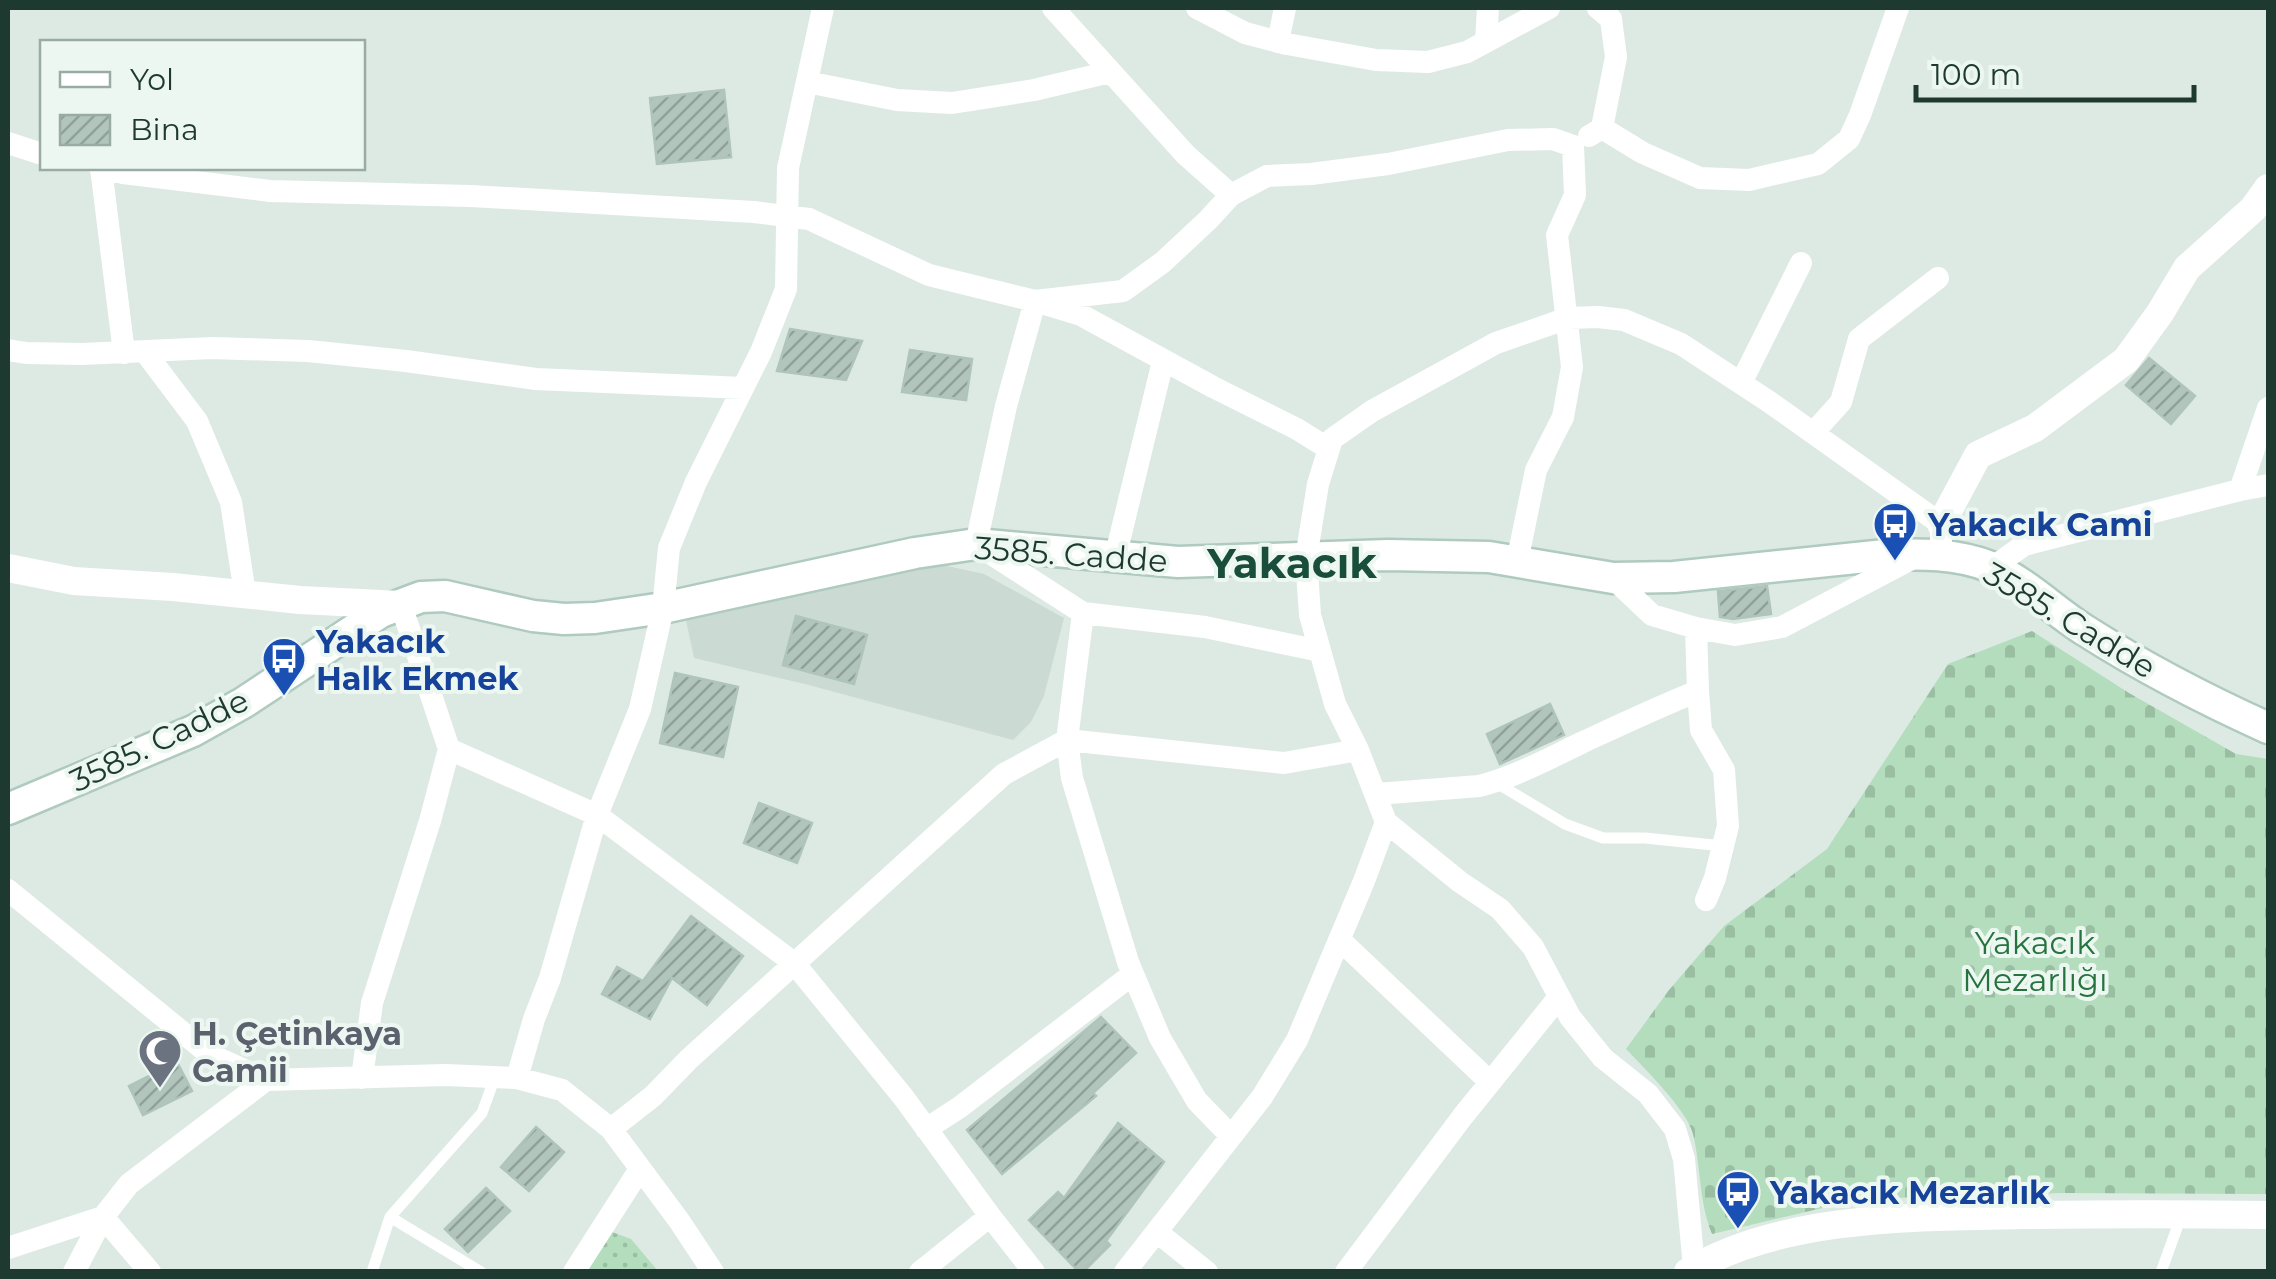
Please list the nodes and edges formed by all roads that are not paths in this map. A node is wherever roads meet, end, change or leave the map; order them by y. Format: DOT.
graph roads {
  1 [pos="823,8"];
  2 [pos="1053,8"];
  3 [pos="1198,8"];
  4 [pos="1285,8"];
  5 [pos="1488,8"];
  6 [pos="1549,8"];
  7 [pos="1598,8"];
  8 [pos="1898,8"];
  9 [pos="1486,41"];
  10 [pos="1278,42"];
  11 [pos="1110,72"];
  12 [pos="807,82"];
  13 [pos="1602,128"];
  14 [pos="8,144"];
  15 [pos="1573,146"];
  16 [pos="40,153"];
  17 [pos="100,170"];
  18 [pos="109,170"];
  19 [pos="2268,188"];
  20 [pos="1231,195"];
  21 [pos="786,216"];
  22 [pos="1801,263"];
  23 [pos="1938,278"];
  24 [pos="1123,291"];
  25 [pos="1035,301"];
  26 [pos="1568,318"];
  27 [pos="1123,338"];
  28 [pos="8,350"];
  29 [pos="134,352"];
  30 [pos="1163,360"];
  31 [pos="1740,383"];
  32 [pos="744,388"];
  33 [pos="2268,408"];
  34 [pos="1813,433"];
  35 [pos="1329,449"];
  36 [pos="2268,485"];
  37 [pos="2240,490"];
  38 [pos="1941,524"];
  39 [pos="976,544"];
  40 [pos="1930,555"];
  41 [pos="1115,558"];
  42 [pos="1306,558"];
  43 [pos="1518,562"];
  44 [pos="8,568"];
  45 [pos="1992,568"];
  46 [pos="1613,578"];
  47 [pos="245,594"];
  48 [pos="401,605"];
  49 [pos="663,608"];
  50 [pos="1084,614"];
  51 [pos="1696,628"];
  52 [pos="1320,650"];
  53 [pos="1698,691"];
  54 [pos="2268,728"];
  55 [pos="1067,740"];
  56 [pos="449,749"];
  57 [pos="1358,750"];
  58 [pos="1494,782"];
  59 [pos="1377,794"];
  60 [pos="8,809"];
  61 [pos="597,815"];
  62 [pos="1386,822"];
  63 [pos="1722,846"];
  64 [pos="8,890"];
  65 [pos="1706,900"];
  66 [pos="1340,940"];
  67 [pos="794,962"];
  68 [pos="1133,974"];
  69 [pos="1559,997"];
  70 [pos="362,1078"];
  71 [pos="506,1078"];
  72 [pos="266,1080"];
  73 [pos="1490,1082"];
  74 [pos="611,1129"];
  75 [pos="926,1129"];
  76 [pos="1231,1136"];
  77 [pos="640,1168"];
  78 [pos="2182,1214"];
  79 [pos="2268,1215"];
  80 [pos="990,1216"];
  81 [pos="103,1217"];
  82 [pos="390,1217"];
  83 [pos="1157,1232"];
  84 [pos="8,1248"];
  85 [pos="1691,1270"];
  86 [pos="74,1272"];
  87 [pos="150,1272"];
  88 [pos="372,1272"];
  89 [pos="480,1272"];
  90 [pos="574,1272"];
  91 [pos="712,1272"];
  92 [pos="920,1272"];
  93 [pos="1034,1272"];
  94 [pos="1125,1272"];
  95 [pos="1207,1272"];
  96 [pos="1346,1272"];
  97 [pos="2161,1272"];
  1 -- 12 [label="street"];
  2 -- 11 [label="street"];
  3 -- 10 [label="street"];
  4 -- 10 [label="street"];
  5 -- 9 [label="street"];
  6 -- 9 [label="street"];
  7 -- 13 [label="street"];
  8 -- 13 [label="street"];
  9 -- 10 [label="street"];
  11 -- 12 [label="street"];
  11 -- 20 [label="street"];
  12 -- 21 [label="street"];
  13 -- 15 [label="street"];
  14 -- 16 [label="street"];
  15 -- 20 [label="street"];
  15 -- 26 [label="street"];
  17 -- 29 [label="street"];
  18 -- 21 [label="street"];
  19 -- 38 [label="street"];
  20 -- 24 [label="street"];
  21 -- 25 [label="street"];
  21 -- 32 [label="street"];
  22 -- 31 [label="street"];
  23 -- 34 [label="street"];
  24 -- 25 [label="street"];
  24 -- 27 [label="street"];
  25 -- 27 [label="street"];
  25 -- 39 [label="street"];
  26 -- 31 [label="street"];
  26 -- 35 [label="street"];
  26 -- 43 [label="street"];
  27 -- 30 [label="street"];
  28 -- 29 [label="street"];
  29 -- 32 [label="street"];
  29 -- 47 [label="street"];
  30 -- 35 [label="street"];
  30 -- 41 [label="street"];
  31 -- 34 [label="street"];
  32 -- 49 [label="street"];
  33 -- 37 [label="street"];
  34 -- 38 [label="street"];
  35 -- 42 [label="street"];
  36 -- 37 [label="street"];
  37 -- 45 [label="street"];
  38 -- 40 [label="street"];
  39 -- 41 [label="main road, 3585. Cadde"];
  39 -- 49 [label="main road, 3585. Cadde"];
  39 -- 50 [label="street"];
  40 -- 45 [label="main road, 3585. Cadde"];
  40 -- 46 [label="main road, 3585. Cadde"];
  40 -- 51 [label="street"];
  41 -- 42 [label="main road, 3585. Cadde"];
  42 -- 43 [label="main road, 3585. Cadde"];
  42 -- 52 [label="street"];
  43 -- 46 [label="main road, 3585. Cadde"];
  44 -- 47 [label="street"];
  45 -- 54 [label="main road, 3585. Cadde"];
  46 -- 51 [label="street"];
  47 -- 48 [label="street"];
  48 -- 49 [label="main road, 3585. Cadde"];
  48 -- 56 [label="street"];
  48 -- 60 [label="main road, 3585. Cadde"];
  49 -- 61 [label="street"];
  50 -- 52 [label="street"];
  50 -- 55 [label="street"];
  51 -- 53 [label="street"];
  52 -- 57 [label="street"];
  53 -- 58 [label="street"];
  53 -- 63 [label="street"];
  55 -- 57 [label="street"];
  55 -- 67 [label="street"];
  55 -- 68 [label="street"];
  56 -- 61 [label="street"];
  56 -- 70 [label="street"];
  57 -- 59 [label="street"];
  58 -- 59 [label="street"];
  58 -- 63 [label="lane"];
  59 -- 62 [label="street"];
  61 -- 67 [label="street"];
  61 -- 71 [label="street"];
  62 -- 66 [label="street"];
  62 -- 69 [label="street"];
  63 -- 65 [label="street"];
  64 -- 72 [label="street"];
  66 -- 73 [label="street"];
  66 -- 76 [label="street"];
  67 -- 74 [label="street"];
  67 -- 75 [label="street"];
  68 -- 75 [label="street"];
  68 -- 76 [label="street"];
  69 -- 73 [label="street"];
  69 -- 85 [label="street"];
  70 -- 71 [label="street"];
  70 -- 72 [label="street"];
  71 -- 74 [label="street"];
  71 -- 82 [label="lane"];
  72 -- 81 [label="street"];
  73 -- 96 [label="street"];
  74 -- 77 [label="street"];
  75 -- 80 [label="street"];
  76 -- 83 [label="street"];
  77 -- 90 [label="street"];
  77 -- 91 [label="street"];
  78 -- 79 [label="street"];
  78 -- 85 [label="street"];
  78 -- 97 [label="lane"];
  80 -- 92 [label="street"];
  80 -- 93 [label="street"];
  81 -- 84 [label="street"];
  81 -- 86 [label="street"];
  81 -- 87 [label="street"];
  82 -- 88 [label="lane"];
  82 -- 89 [label="lane"];
  83 -- 94 [label="street"];
  83 -- 95 [label="street"];
}
